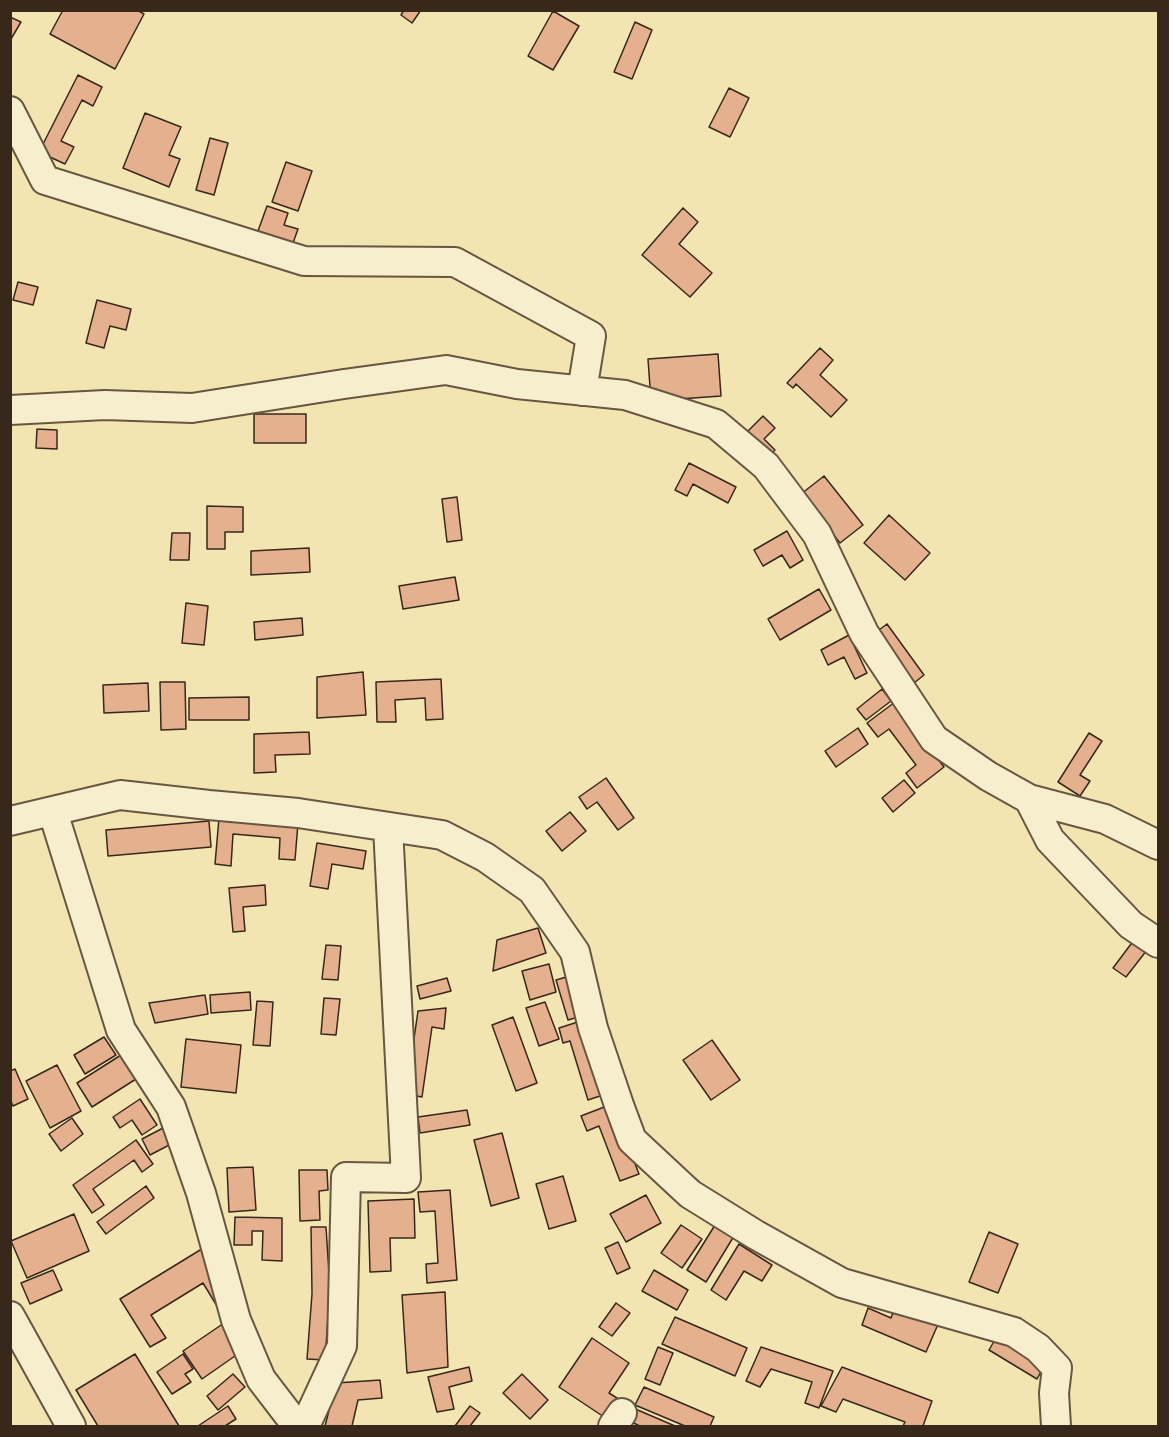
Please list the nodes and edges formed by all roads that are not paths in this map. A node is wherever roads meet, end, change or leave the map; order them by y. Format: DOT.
graph roads {
  1 [pos="10,111"];
  2 [pos="582,391"];
  3 [pos="10,410"];
  4 [pos="1029,799"];
  5 [pos="53,812"];
  6 [pos="10,821"];
  7 [pos="388,827"];
  8 [pos="1158,845"];
  9 [pos="1158,943"];
  10 [pos="10,1316"];
  11 [pos="71,1426"];
  12 [pos="297,1426"];
  13 [pos="305,1426"];
  14 [pos="1056,1426"];
  1 -- 2 [label="street"];
  2 -- 3 [label="street"];
  2 -- 4 [label="street"];
  4 -- 8 [label="street"];
  4 -- 9 [label="street"];
  5 -- 6 [label="street"];
  5 -- 7 [label="street"];
  5 -- 12 [label="street"];
  7 -- 13 [label="street"];
  7 -- 14 [label="street"];
  10 -- 11 [label="street"];
}
